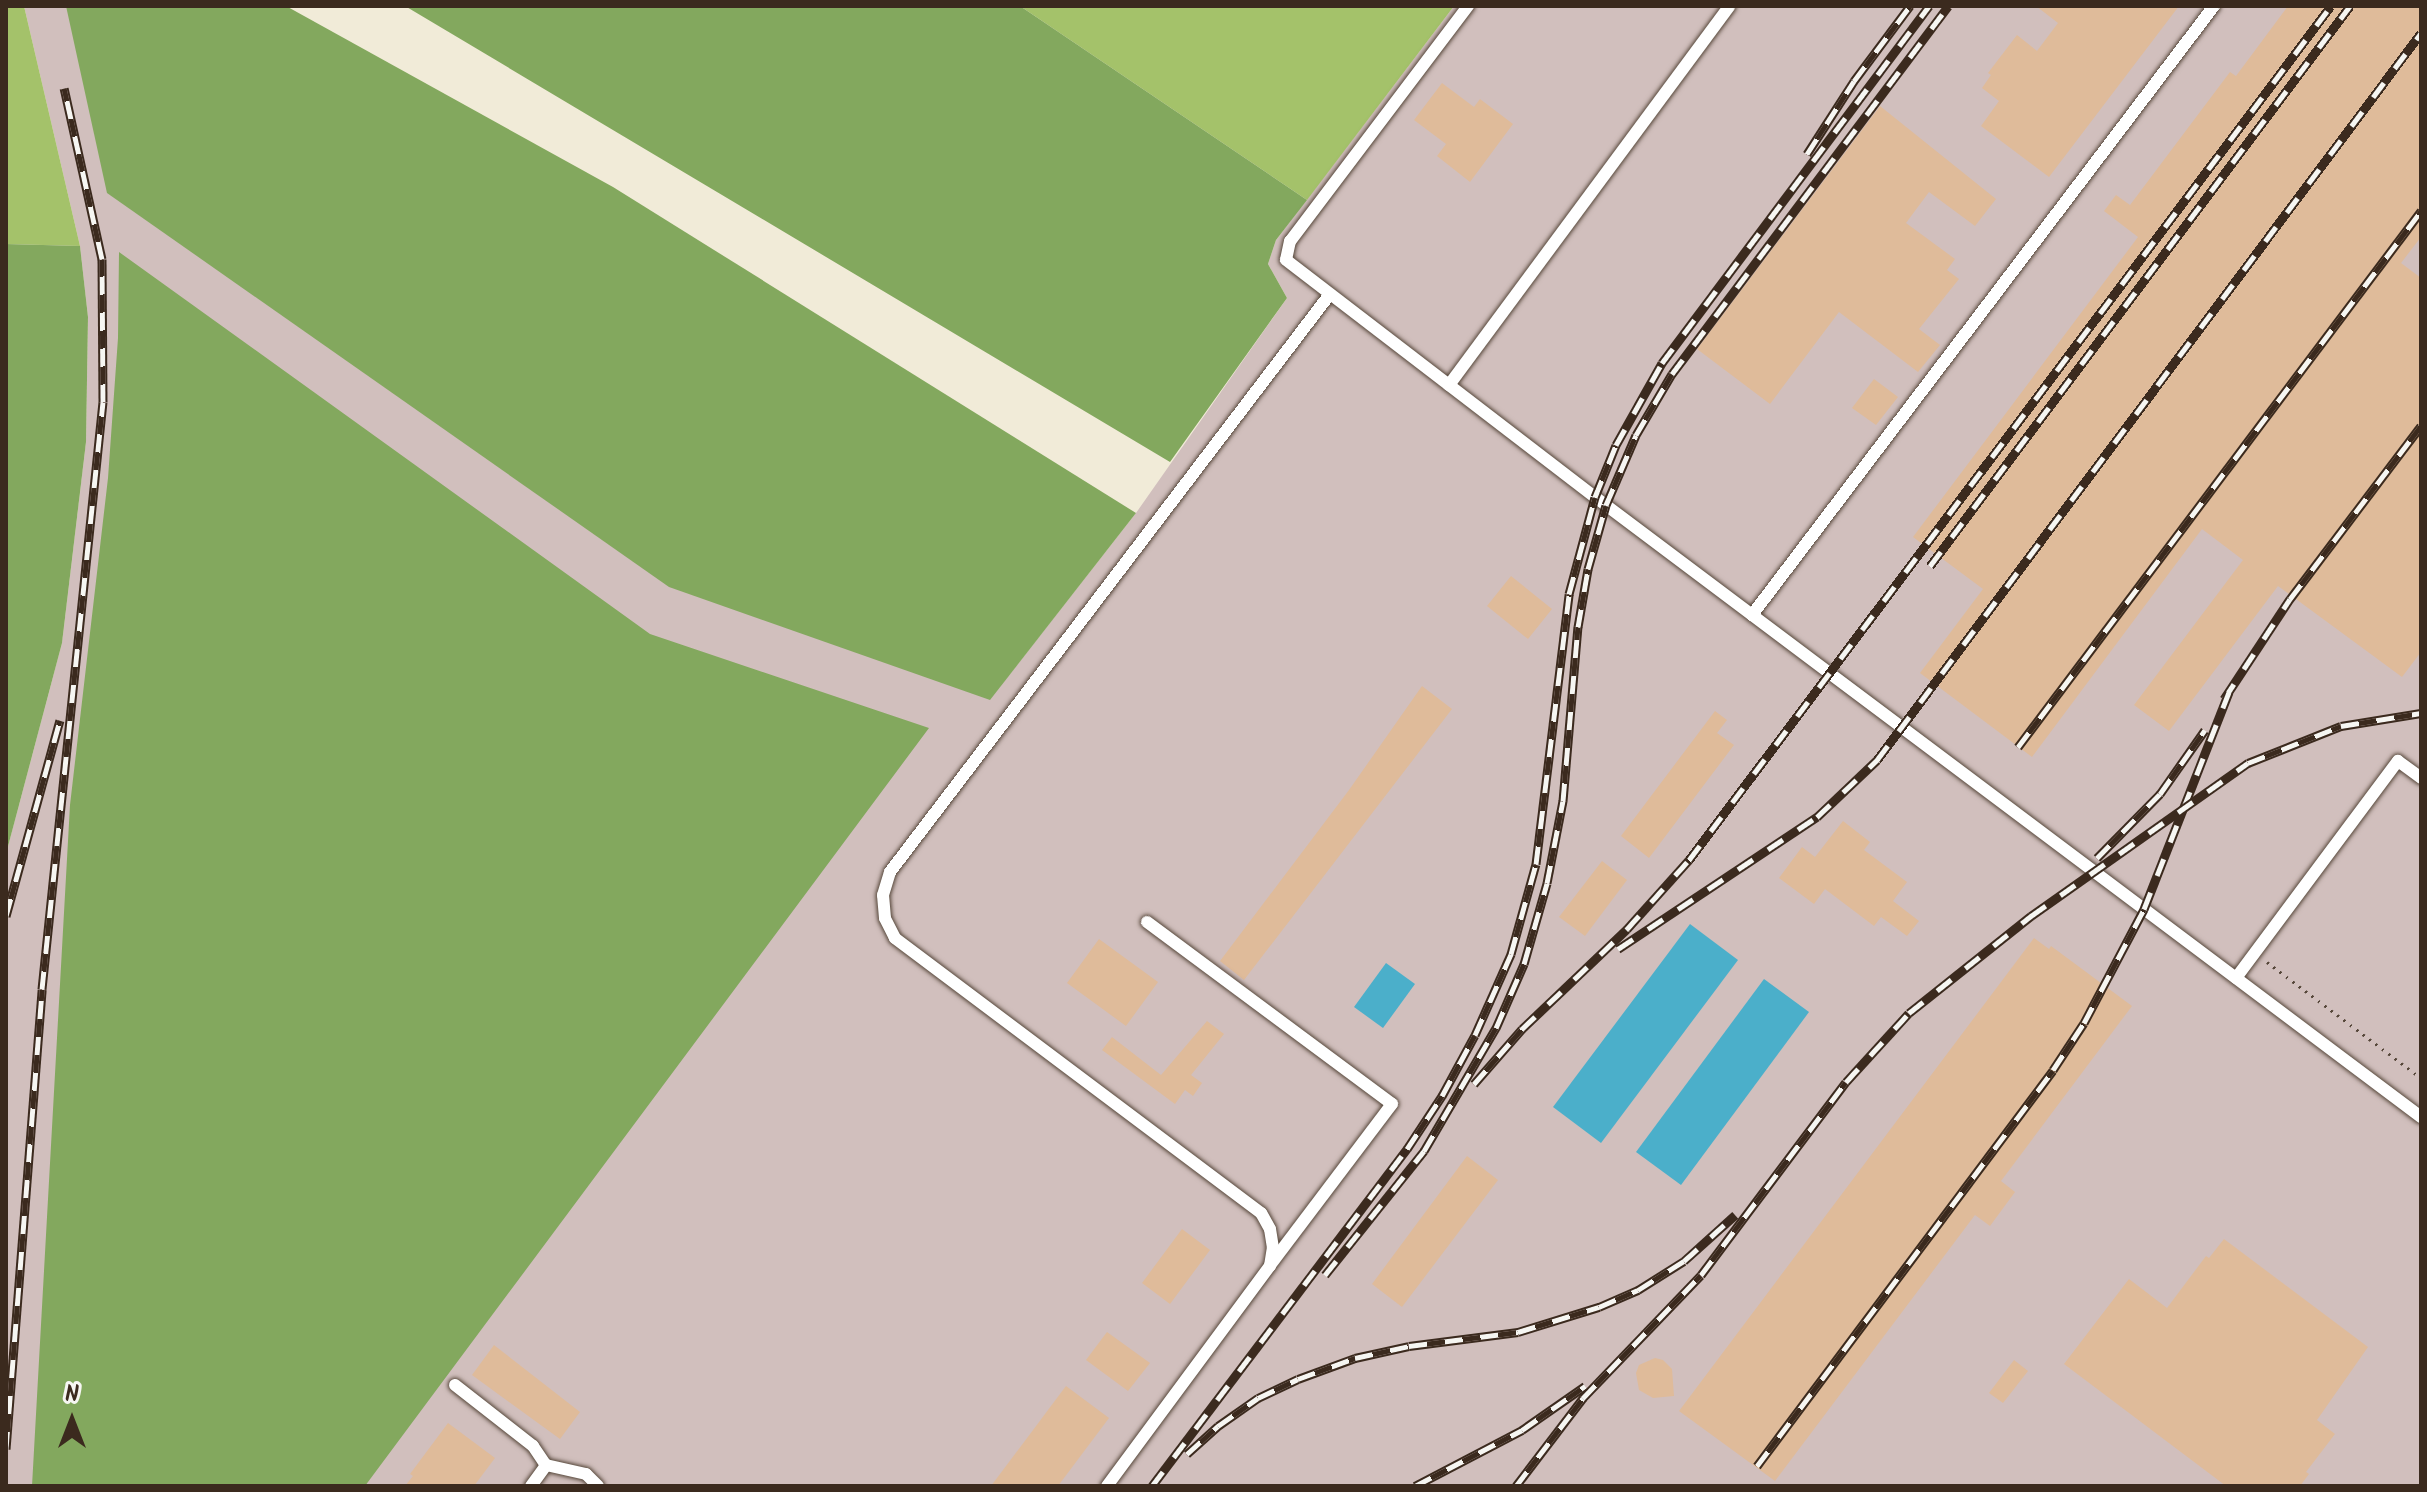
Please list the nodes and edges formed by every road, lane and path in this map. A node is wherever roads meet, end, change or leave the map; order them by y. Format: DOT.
graph roads {
  1 [pos="1468,6"];
  2 [pos="1729,6"];
  3 [pos="2214,6"];
  4 [pos="1330,294"];
  5 [pos="1449,385"];
  6 [pos="1752,615"];
  7 [pos="2421,778"];
  8 [pos="1147,922"];
  9 [pos="2255,952"];
  10 [pos="2236,978"];
  11 [pos="2421,1078"];
  12 [pos="2421,1117"];
  13 [pos="1270,1266"];
  14 [pos="455,1385"];
  15 [pos="546,1465"];
  16 [pos="531,1486"];
  17 [pos="598,1486"];
  18 [pos="1107,1486"];
  1 -- 4 [label="lane"];
  2 -- 5 [label="lane"];
  3 -- 6 [label="lane"];
  4 -- 5 [label="lane"];
  4 -- 13 [label="lane"];
  5 -- 6 [label="lane"];
  6 -- 10 [label="lane"];
  7 -- 9 [label="lane"];
  8 -- 13 [label="lane"];
  9 -- 10 [label="lane"];
  9 -- 11 [label="path"];
  10 -- 12 [label="lane"];
  13 -- 18 [label="lane"];
  14 -- 15 [label="lane"];
  15 -- 16 [label="lane"];
  15 -- 17 [label="lane"];
}
